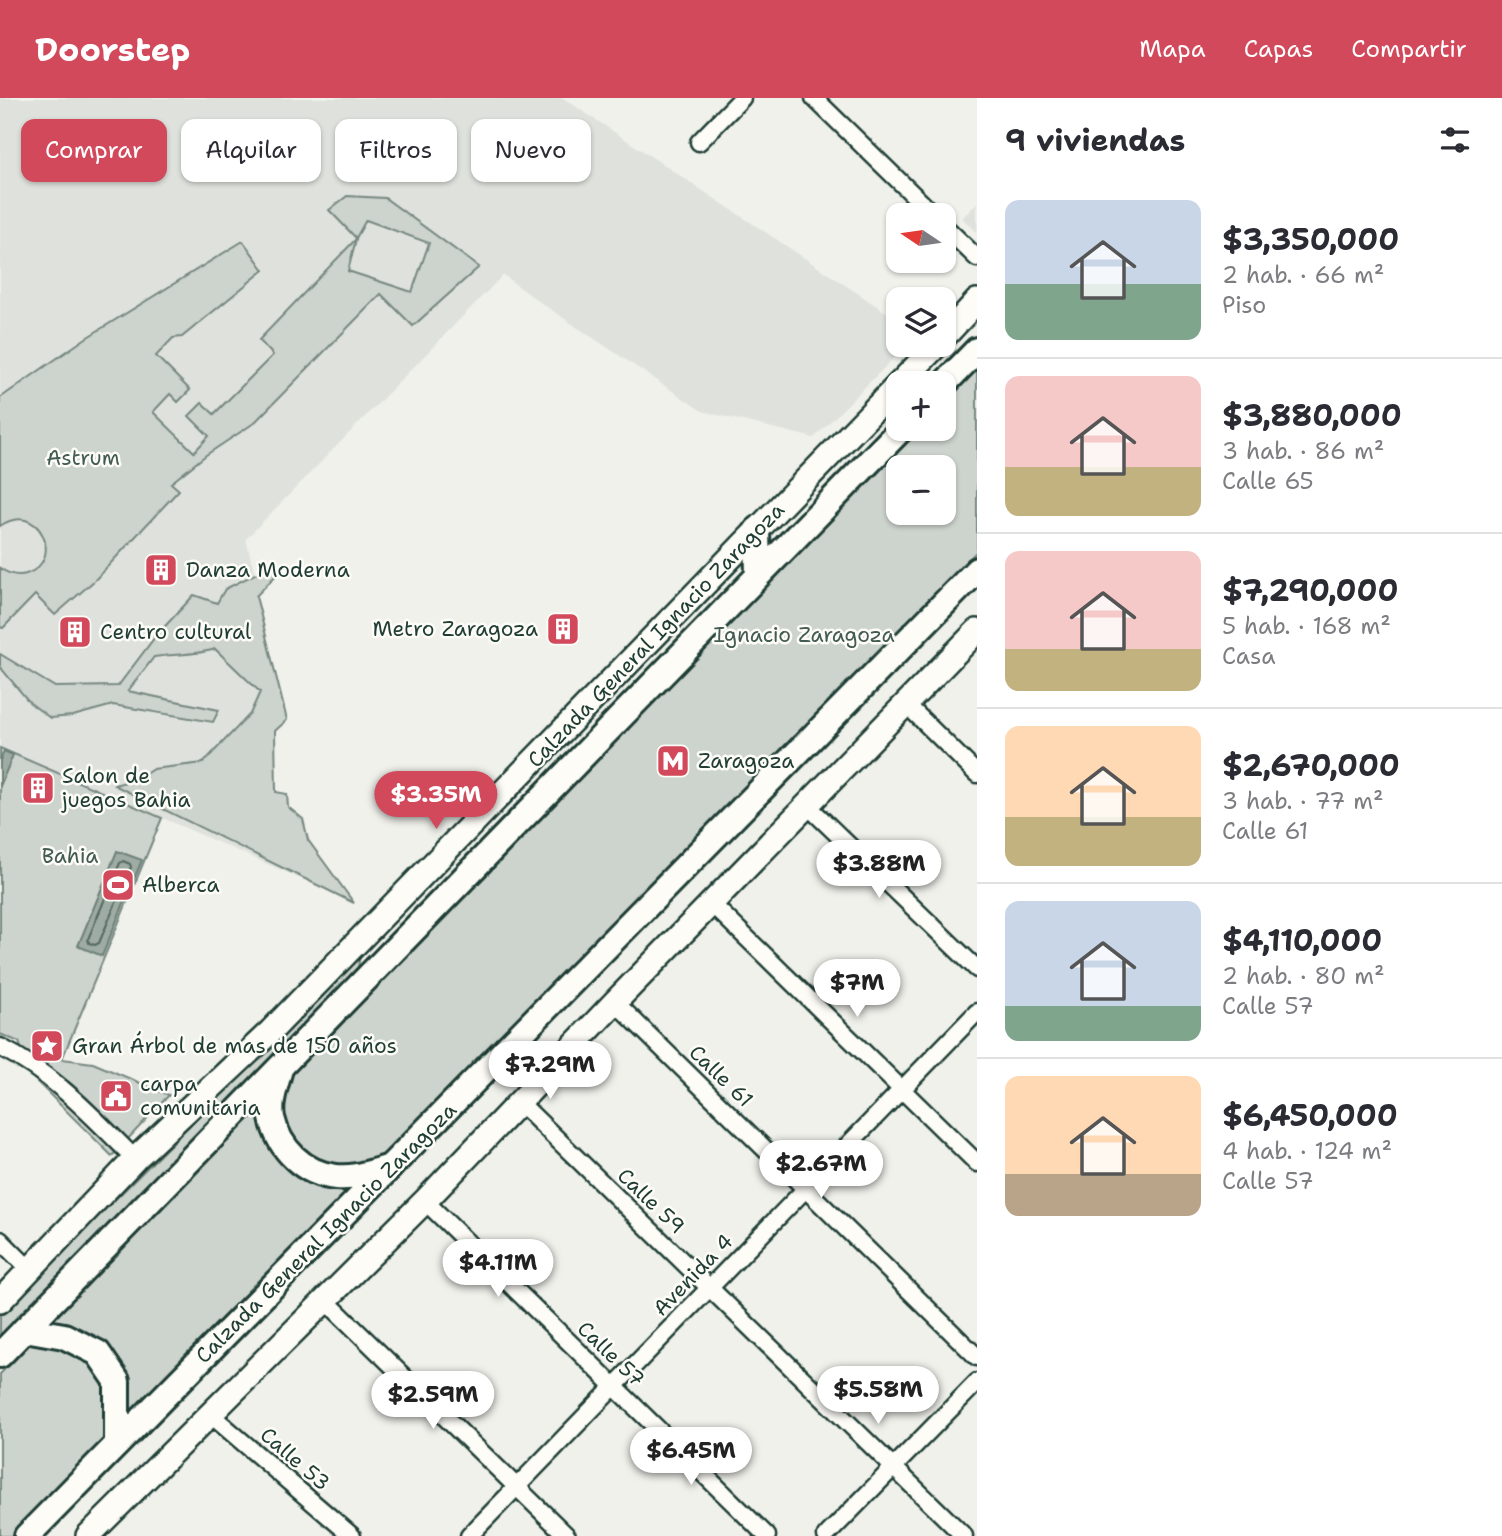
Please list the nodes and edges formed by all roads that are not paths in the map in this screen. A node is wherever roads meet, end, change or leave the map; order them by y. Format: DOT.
graph roads {
  1 [pos="742,98"];
  2 [pos="814,98"];
  3 [pos="699,142"];
  4 [pos="922,203"];
  5 [pos="956,238"];
  6 [pos="977,258"];
  7 [pos="977,301"];
  8 [pos="956,324"];
  9 [pos="977,350"];
  10 [pos="925,357"];
  11 [pos="912,371"];
  12 [pos="956,372"];
  13 [pos="886,397"];
  14 [pos="889,441"];
  15 [pos="759,528"];
  16 [pos="797,535"];
  17 [pos="977,570"];
  18 [pos="758,575"];
  19 [pos="977,631"];
  20 [pos="905,704"];
  21 [pos="977,774"];
  22 [pos="807,805"];
  23 [pos="711,903"];
  24 [pos="977,970"];
  25 [pos="615,1002"];
  26 [pos="977,1012"];
  27 [pos="0,1047"];
  28 [pos="282,1065"];
  29 [pos="902,1090"];
  30 [pos="519,1102"];
  31 [pos="135,1159"];
  32 [pos="977,1163"];
  33 [pos="393,1166"];
  34 [pos="806,1189"];
  35 [pos="425,1201"];
  36 [pos="0,1240"];
  37 [pos="30,1269"];
  38 [pos="710,1288"];
  39 [pos="324,1300"];
  40 [pos="0,1301"];
  41 [pos="25,1329"];
  42 [pos="0,1354"];
  43 [pos="977,1357"];
  44 [pos="976,1383"];
  45 [pos="615,1387"];
  46 [pos="210,1414"];
  47 [pos="117,1444"];
  48 [pos="894,1467"];
  49 [pos="517,1487"];
  50 [pos="92,1535"];
  51 [pos="27,1536"];
  52 [pos="352,1536"];
  53 [pos="469,1536"];
  54 [pos="567,1536"];
  55 [pos="767,1536"];
  56 [pos="826,1536"];
  57 [pos="964,1536"];
  1 -- 3 [label="street"];
  2 -- 4 [label="street"];
  5 -- 6 [label="street"];
  7 -- 8 [label="main road"];
  9 -- 12 [label="main road"];
  10 -- 11 [label="main road, Calzada General Ignacio Zaragoza"];
  13 -- 15 [label="main road, Calzada General Ignacio Zaragoza"];
  14 -- 16 [label="main road, Calzada General Ignacio Zaragoza"];
  15 -- 16 [label="main road"];
  15 -- 18 [label="main road"];
  15 -- 31 [label="main road, Calzada General Ignacio Zaragoza"];
  16 -- 18 [label="main road, Calzada General Ignacio Zaragoza"];
  17 -- 33 [label="main road, Calzada General Ignacio Zaragoza"];
  18 -- 28 [label="main road, Calzada General Ignacio Zaragoza"];
  19 -- 20 [label="main road"];
  20 -- 21 [label="street"];
  20 -- 22 [label="main road"];
  22 -- 23 [label="main road"];
  22 -- 24 [label="street"];
  23 -- 25 [label="main road"];
  23 -- 29 [label="street"];
  25 -- 30 [label="main road"];
  25 -- 34 [label="street, Calle 61"];
  26 -- 29 [label="street, Avenida 4"];
  27 -- 31 [label="street"];
  28 -- 33 [label="main road"];
  28 -- 41 [label="main road, Calzada General Ignacio Zaragoza"];
  29 -- 32 [label="street"];
  29 -- 34 [label="street, Avenida 4"];
  30 -- 35 [label="main road"];
  30 -- 38 [label="street, Calle 59"];
  31 -- 37 [label="main road, Calzada General Ignacio Zaragoza"];
  33 -- 47 [label="main road, Calzada General Ignacio Zaragoza"];
  34 -- 38 [label="street, Avenida 4"];
  34 -- 43 [label="street, Calle 61"];
  35 -- 39 [label="main road"];
  35 -- 45 [label="street, Calle 57"];
  36 -- 37 [label="street"];
  37 -- 40 [label="main road, Calzada General Ignacio Zaragoza"];
  38 -- 45 [label="street, Avenida 4"];
  38 -- 48 [label="street, Calle 59"];
  39 -- 46 [label="main road"];
  39 -- 49 [label="street"];
  41 -- 42 [label="main road, Calzada General Ignacio Zaragoza"];
  41 -- 47 [label="main road"];
  44 -- 48 [label="street"];
  45 -- 49 [label="street, Avenida 4"];
  45 -- 55 [label="street, Calle 57"];
  46 -- 50 [label="main road"];
  46 -- 52 [label="street, Calle 53"];
  47 -- 51 [label="main road, Calzada General Ignacio Zaragoza"];
  48 -- 56 [label="street"];
  48 -- 57 [label="street, Calle 59"];
  49 -- 53 [label="street, Avenida 4"];
  49 -- 54 [label="street"];
}
